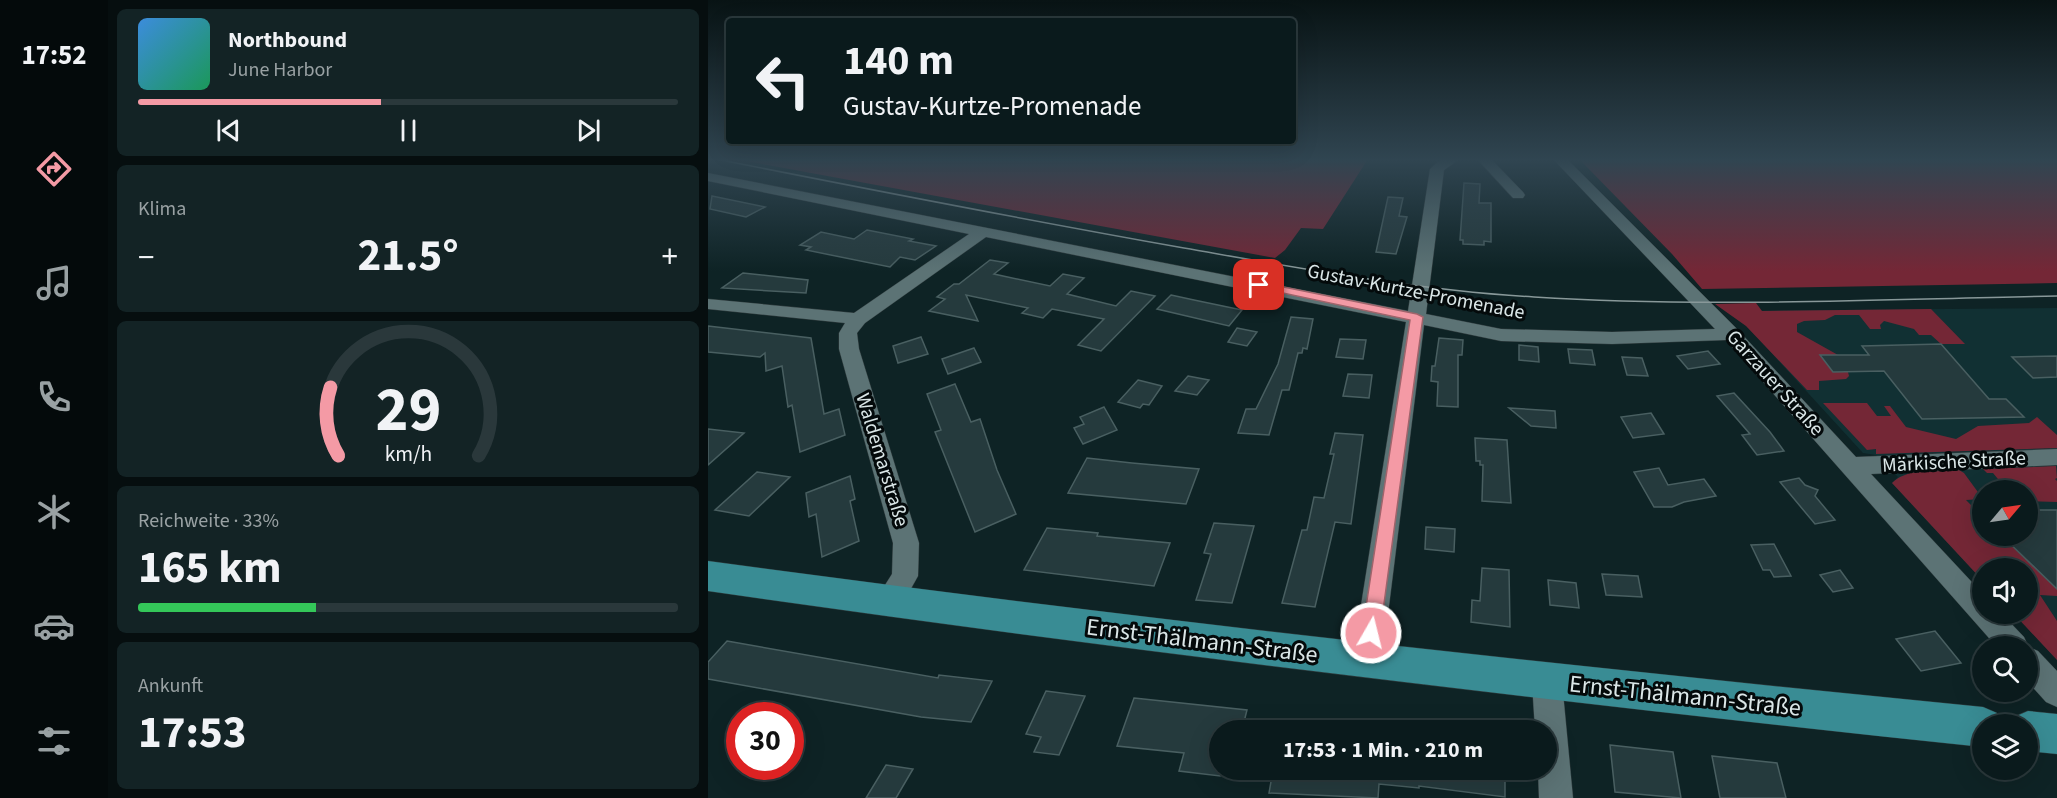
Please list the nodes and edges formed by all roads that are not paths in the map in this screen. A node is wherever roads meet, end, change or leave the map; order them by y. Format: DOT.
graph roads {
  1 [pos="806,196"];
  2 [pos="1433,196"];
  3 [pos="1598,196"];
  4 [pos="984,231"];
  5 [pos="708,304"];
  6 [pos="1417,317"];
  7 [pos="858,320"];
  8 [pos="1731,334"];
  9 [pos="2057,457"];
  10 [pos="1850,466"];
  11 [pos="708,576"];
  12 [pos="889,601"];
  13 [pos="1972,601"];
  14 [pos="1993,624"];
  15 [pos="2005,636"];
  16 [pos="1367,662"];
  17 [pos="2038,672"];
  18 [pos="1547,682"];
  19 [pos="2057,692"];
  20 [pos="1972,725"];
  21 [pos="2038,732"];
  22 [pos="2057,734"];
  23 [pos="1556,798"];
  1 -- 4 [label="street, Gustav-Kurtze-Promenade"];
  2 -- 6 [label="street"];
  3 -- 8 [label="street, Garzauer Straße"];
  4 -- 6 [label="street, Gustav-Kurtze-Promenade"];
  4 -- 7 [label="street"];
  5 -- 7 [label="street"];
  6 -- 8 [label="street, Gustav-Kurtze-Promenade"];
  6 -- 16 [label="street"];
  7 -- 12 [label="street, Waldemarstraße"];
  8 -- 10 [label="street, Garzauer Straße"];
  9 -- 10 [label="street, Märkische Straße"];
  10 -- 13 [label="street, Garzauer Straße"];
  11 -- 12 [label="main road, Ernst-Thälmann-Straße"];
  12 -- 16 [label="main road, Ernst-Thälmann-Straße"];
  14 -- 15 [label="street, Garzauer Straße"];
  16 -- 18 [label="main road, Ernst-Thälmann-Straße"];
  17 -- 19 [label="street"];
  18 -- 20 [label="main road, Ernst-Thälmann-Straße"];
  18 -- 23 [label="street"];
  21 -- 22 [label="main road"];
}
